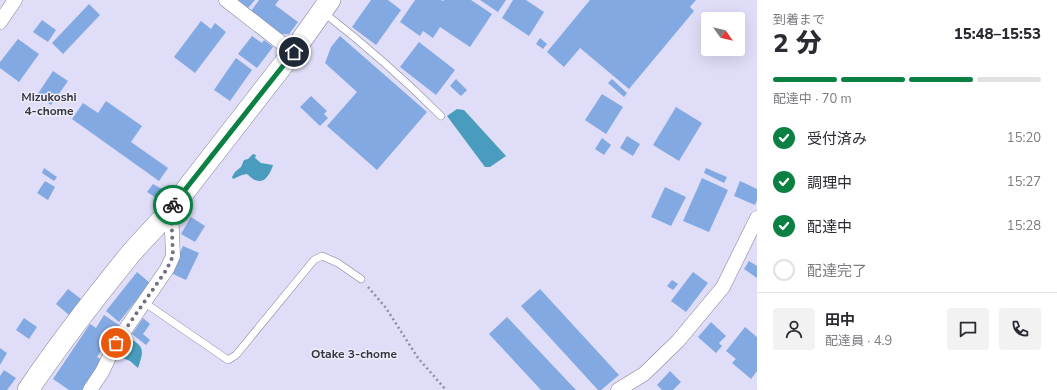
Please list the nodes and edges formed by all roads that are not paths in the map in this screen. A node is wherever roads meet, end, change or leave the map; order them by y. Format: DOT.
graph roads {
  1 [pos="15,0"];
  2 [pos="226,0"];
  3 [pos="326,6"];
  4 [pos="0,22"];
  5 [pos="294,52"];
  6 [pos="441,116"];
  7 [pos="171,209"];
  8 [pos="757,218"];
  9 [pos="361,280"];
  10 [pos="145,303"];
  11 [pos="28,390"];
  12 [pos="90,390"];
  13 [pos="618,390"];
  1 -- 4 [label="street"];
  2 -- 5 [label="street"];
  3 -- 5 [label="street"];
  3 -- 6 [label="lane"];
  5 -- 7 [label="street"];
  7 -- 10 [label="street"];
  7 -- 11 [label="street"];
  8 -- 13 [label="street"];
  9 -- 10 [label="lane"];
  10 -- 12 [label="street"];
}
